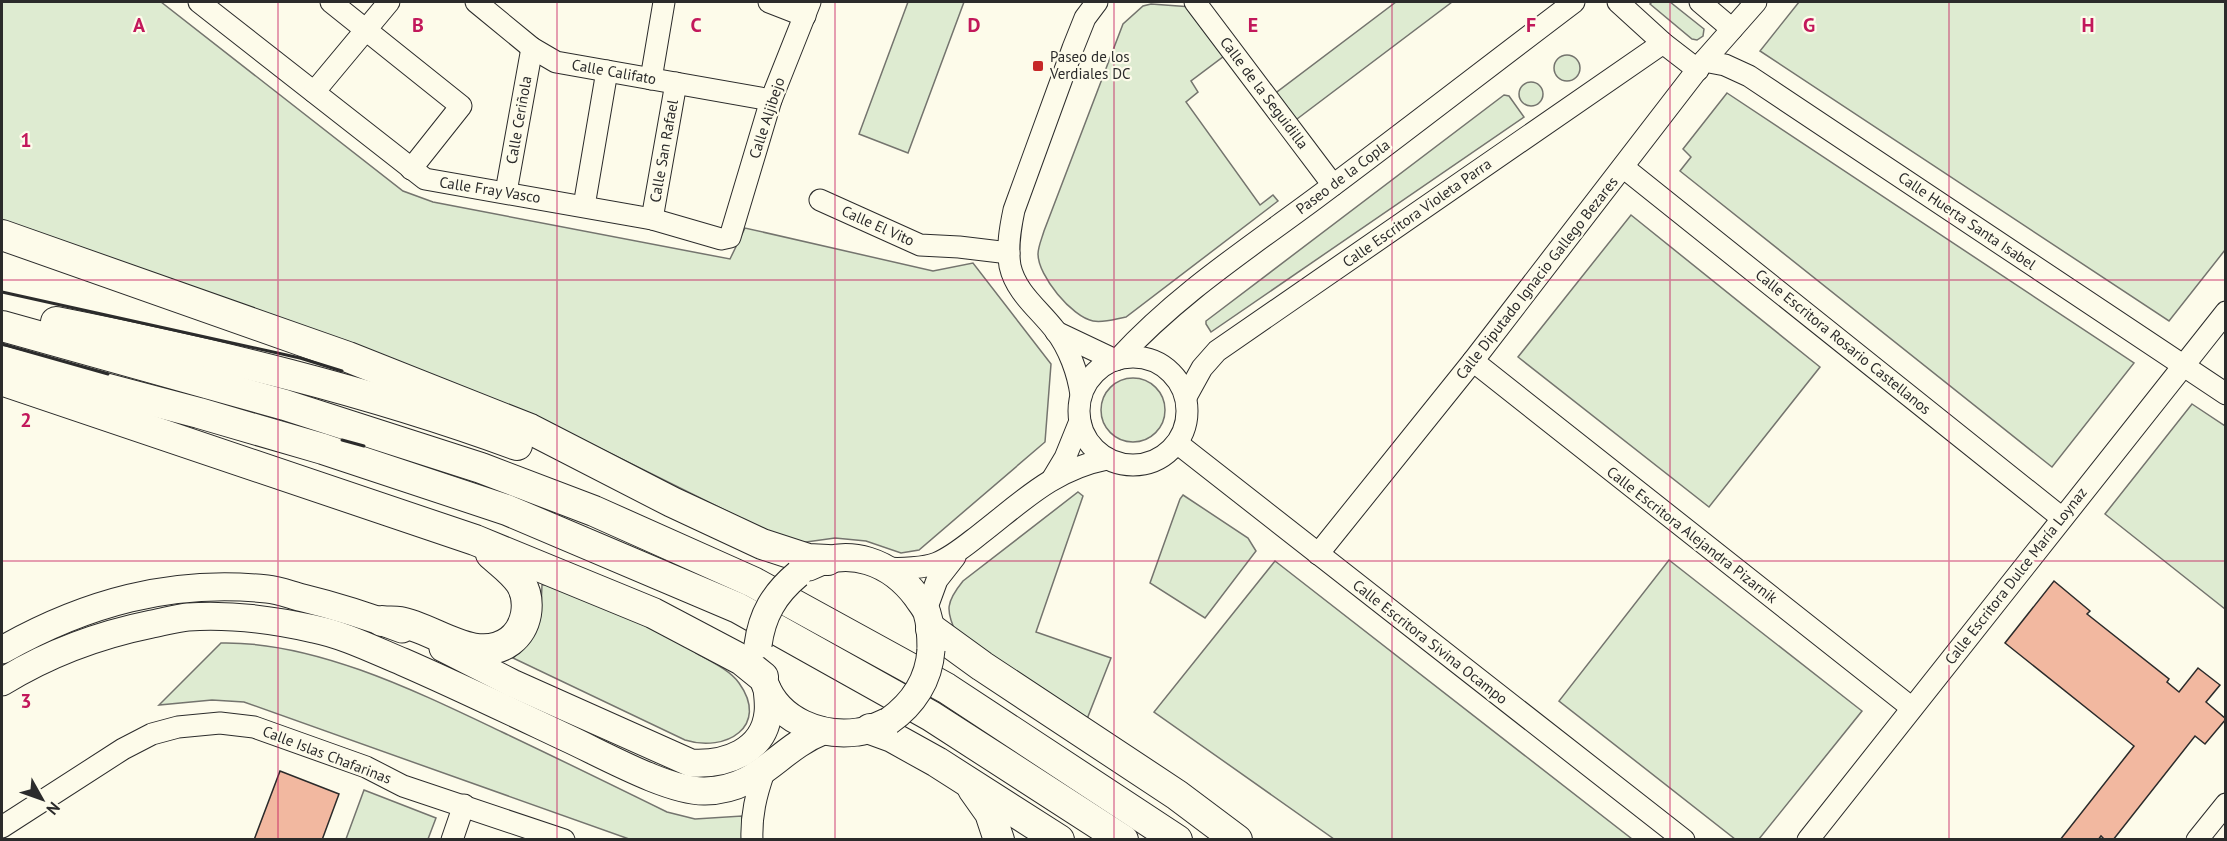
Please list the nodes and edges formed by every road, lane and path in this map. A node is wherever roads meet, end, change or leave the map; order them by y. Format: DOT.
graph roads {
  1 [pos="199,2"];
  2 [pos="331,2"];
  3 [pos="389,2"];
  4 [pos="476,2"];
  5 [pos="664,2"];
  6 [pos="769,2"];
  7 [pos="1195,2"];
  8 [pos="1574,2"];
  9 [pos="1618,2"];
  10 [pos="1700,2"];
  11 [pos="1756,2"];
  12 [pos="1089,7"];
  13 [pos="808,9"];
  14 [pos="366,29"];
  15 [pos="1732,29"];
  16 [pos="1663,43"];
  17 [pos="532,48"];
  18 [pos="1701,65"];
  19 [pos="607,71"];
  20 [pos="651,79"];
  21 [pos="676,83"];
  22 [pos="314,92"];
  23 [pos="771,100"];
  24 [pos="1623,167"];
  25 [pos="411,170"];
  26 [pos="1333,185"];
  27 [pos="506,192"];
  28 [pos="820,200"];
  29 [pos="584,206"];
  30 [pos="652,219"];
  31 [pos="2,235"];
  32 [pos="730,237"];
  33 [pos="1009,253"];
  34 [pos="2,311"];
  35 [pos="2226,312"];
  36 [pos="2,326"];
  37 [pos="1056,332"];
  38 [pos="1116,359"];
  39 [pos="2,361"];
  40 [pos="1473,361"];
  41 [pos="2183,366"];
  42 [pos="2,380"];
  43 [pos="2226,394"];
  44 [pos="1081,395"];
  45 [pos="1186,397"];
  46 [pos="1080,422"];
  47 [pos="1177,443"];
  48 [pos="1107,459"];
  49 [pos="1053,478"];
  50 [pos="672,502"];
  51 [pos="2062,518"];
  52 [pos="475,540"];
  53 [pos="965,546"];
  54 [pos="1318,554"];
  55 [pos="828,560"];
  56 [pos="887,568"];
  57 [pos="382,621"];
  58 [pos="929,630"];
  59 [pos="2,650"];
  60 [pos="2,682"];
  61 [pos="765,683"];
  62 [pos="1912,708"];
  63 [pos="880,725"];
  64 [pos="823,731"];
  65 [pos="764,772"];
  66 [pos="967,782"];
  67 [pos="464,804"];
  68 [pos="2226,804"];
  69 [pos="2,827"];
  70 [pos="506,830"];
  71 [pos="452,840"];
  72 [pos="564,840"];
  73 [pos="753,840"];
  74 [pos="999,840"];
  75 [pos="1059,840"];
  76 [pos="1123,840"];
  77 [pos="1177,840"];
  78 [pos="1238,840"];
  79 [pos="1684,840"];
  80 [pos="1808,840"];
  81 [pos="2197,840"];
  1 -- 22 [label="street, Calle Fray Vasco"];
  2 -- 14 [label="street"];
  3 -- 14 [label="street"];
  4 -- 17 [label="street, Calle Califato"];
  5 -- 20 [label="street"];
  6 -- 13 [label="street"];
  7 -- 26 [label="street, Calle de la Seguidilla"];
  8 -- 26 [label="street, Paseo de la Copla"];
  9 -- 16 [label="street, Calle Huerta Santa Isabel"];
  10 -- 15 [label="street"];
  11 -- 15 [label="street, Calle Diputado Ignacio Gallego Bezares"];
  12 -- 33 [label="street"];
  13 -- 23 [label="street, Calle Aljibejo"];
  14 -- 22 [label="street"];
  14 -- 25 [label="street"];
  15 -- 18 [label="street, Calle Diputado Ignacio Gallego Bezares"];
  16 -- 18 [label="street, Calle Huerta Santa Isabel"];
  16 -- 45 [label="street, Calle Escritora Violeta Parra"];
  17 -- 19 [label="street, Calle Califato"];
  17 -- 27 [label="street, Calle Ceriñola"];
  18 -- 24 [label="street, Calle Diputado Ignacio Gallego Bezares"];
  18 -- 41 [label="street, Calle Huerta Santa Isabel"];
  19 -- 20 [label="street, Calle Califato"];
  19 -- 29 [label="street"];
  20 -- 21 [label="street, Calle Califato"];
  21 -- 23 [label="street, Calle Califato"];
  21 -- 30 [label="street, Calle San Rafael"];
  22 -- 25 [label="street, Calle Fray Vasco"];
  23 -- 32 [label="street, Calle Aljibejo"];
  24 -- 40 [label="street, Calle Diputado Ignacio Gallego Bezares"];
  24 -- 51 [label="street, Calle Escritora Rosario Castellanos"];
  25 -- 27 [label="street, Calle Fray Vasco"];
  26 -- 38 [label="street, Paseo de la Copla"];
  27 -- 29 [label="street, Calle Fray Vasco"];
  28 -- 33 [label="street, Calle El Vito"];
  29 -- 30 [label="street, Calle Fray Vasco"];
  30 -- 32 [label="street, Calle Fray Vasco"];
  31 -- 50 [label="highway"];
  33 -- 37 [label="street"];
  34 -- 50 [label="highway"];
  35 -- 41 [label="street, Calle Escritora Dulce María Loynaz"];
  36 -- 77 [label="highway"];
  37 -- 38 [label="street"];
  37 -- 44 [label="street"];
  38 -- 44 [label="street"];
  38 -- 45 [label="street"];
  39 -- 76 [label="highway"];
  40 -- 54 [label="street, Calle Diputado Ignacio Gallego Bezares"];
  40 -- 62 [label="street, Calle Escritora Alejandra Pizarnik"];
  41 -- 43 [label="street, Calle Huerta Santa Isabel"];
  41 -- 51 [label="street, Calle Escritora Dulce María Loynaz"];
  42 -- 52 [label="highway"];
  44 -- 46 [label="street"];
  45 -- 47 [label="street"];
  46 -- 48 [label="street"];
  46 -- 49 [label="street"];
  47 -- 48 [label="street"];
  47 -- 54 [label="street, Calle Escritora Sivina Ocampo"];
  48 -- 49 [label="street"];
  49 -- 53 [label="street"];
  50 -- 55 [label="highway"];
  51 -- 62 [label="street, Calle Escritora Dulce María Loynaz"];
  52 -- 57 [label="highway"];
  52 -- 61 [label="highway"];
  53 -- 56 [label="street"];
  53 -- 58 [label="street"];
  54 -- 79 [label="street, Calle Escritora Sivina Ocampo"];
  55 -- 56 [label="main road"];
  55 -- 61 [label="main road, bridge"];
  56 -- 58 [label="main road"];
  57 -- 59 [label="main road"];
  57 -- 61 [label="main road"];
  58 -- 63 [label="main road, bridge"];
  58 -- 78 [label="highway"];
  60 -- 65 [label="main road"];
  61 -- 64 [label="main road"];
  62 -- 80 [label="street, Calle Escritora Dulce María Loynaz"];
  63 -- 64 [label="main road"];
  63 -- 66 [label="highway"];
  64 -- 65 [label="main road"];
  65 -- 73 [label="street"];
  66 -- 74 [label="highway"];
  66 -- 75 [label="highway"];
  67 -- 69 [label="street, Calle Islas Chafarinas"];
  67 -- 70 [label="street, Calle Islas Chafarinas"];
  67 -- 71 [label="street"];
  68 -- 81 [label="street"];
  70 -- 72 [label="street, Calle Islas Chafarinas"];
}
